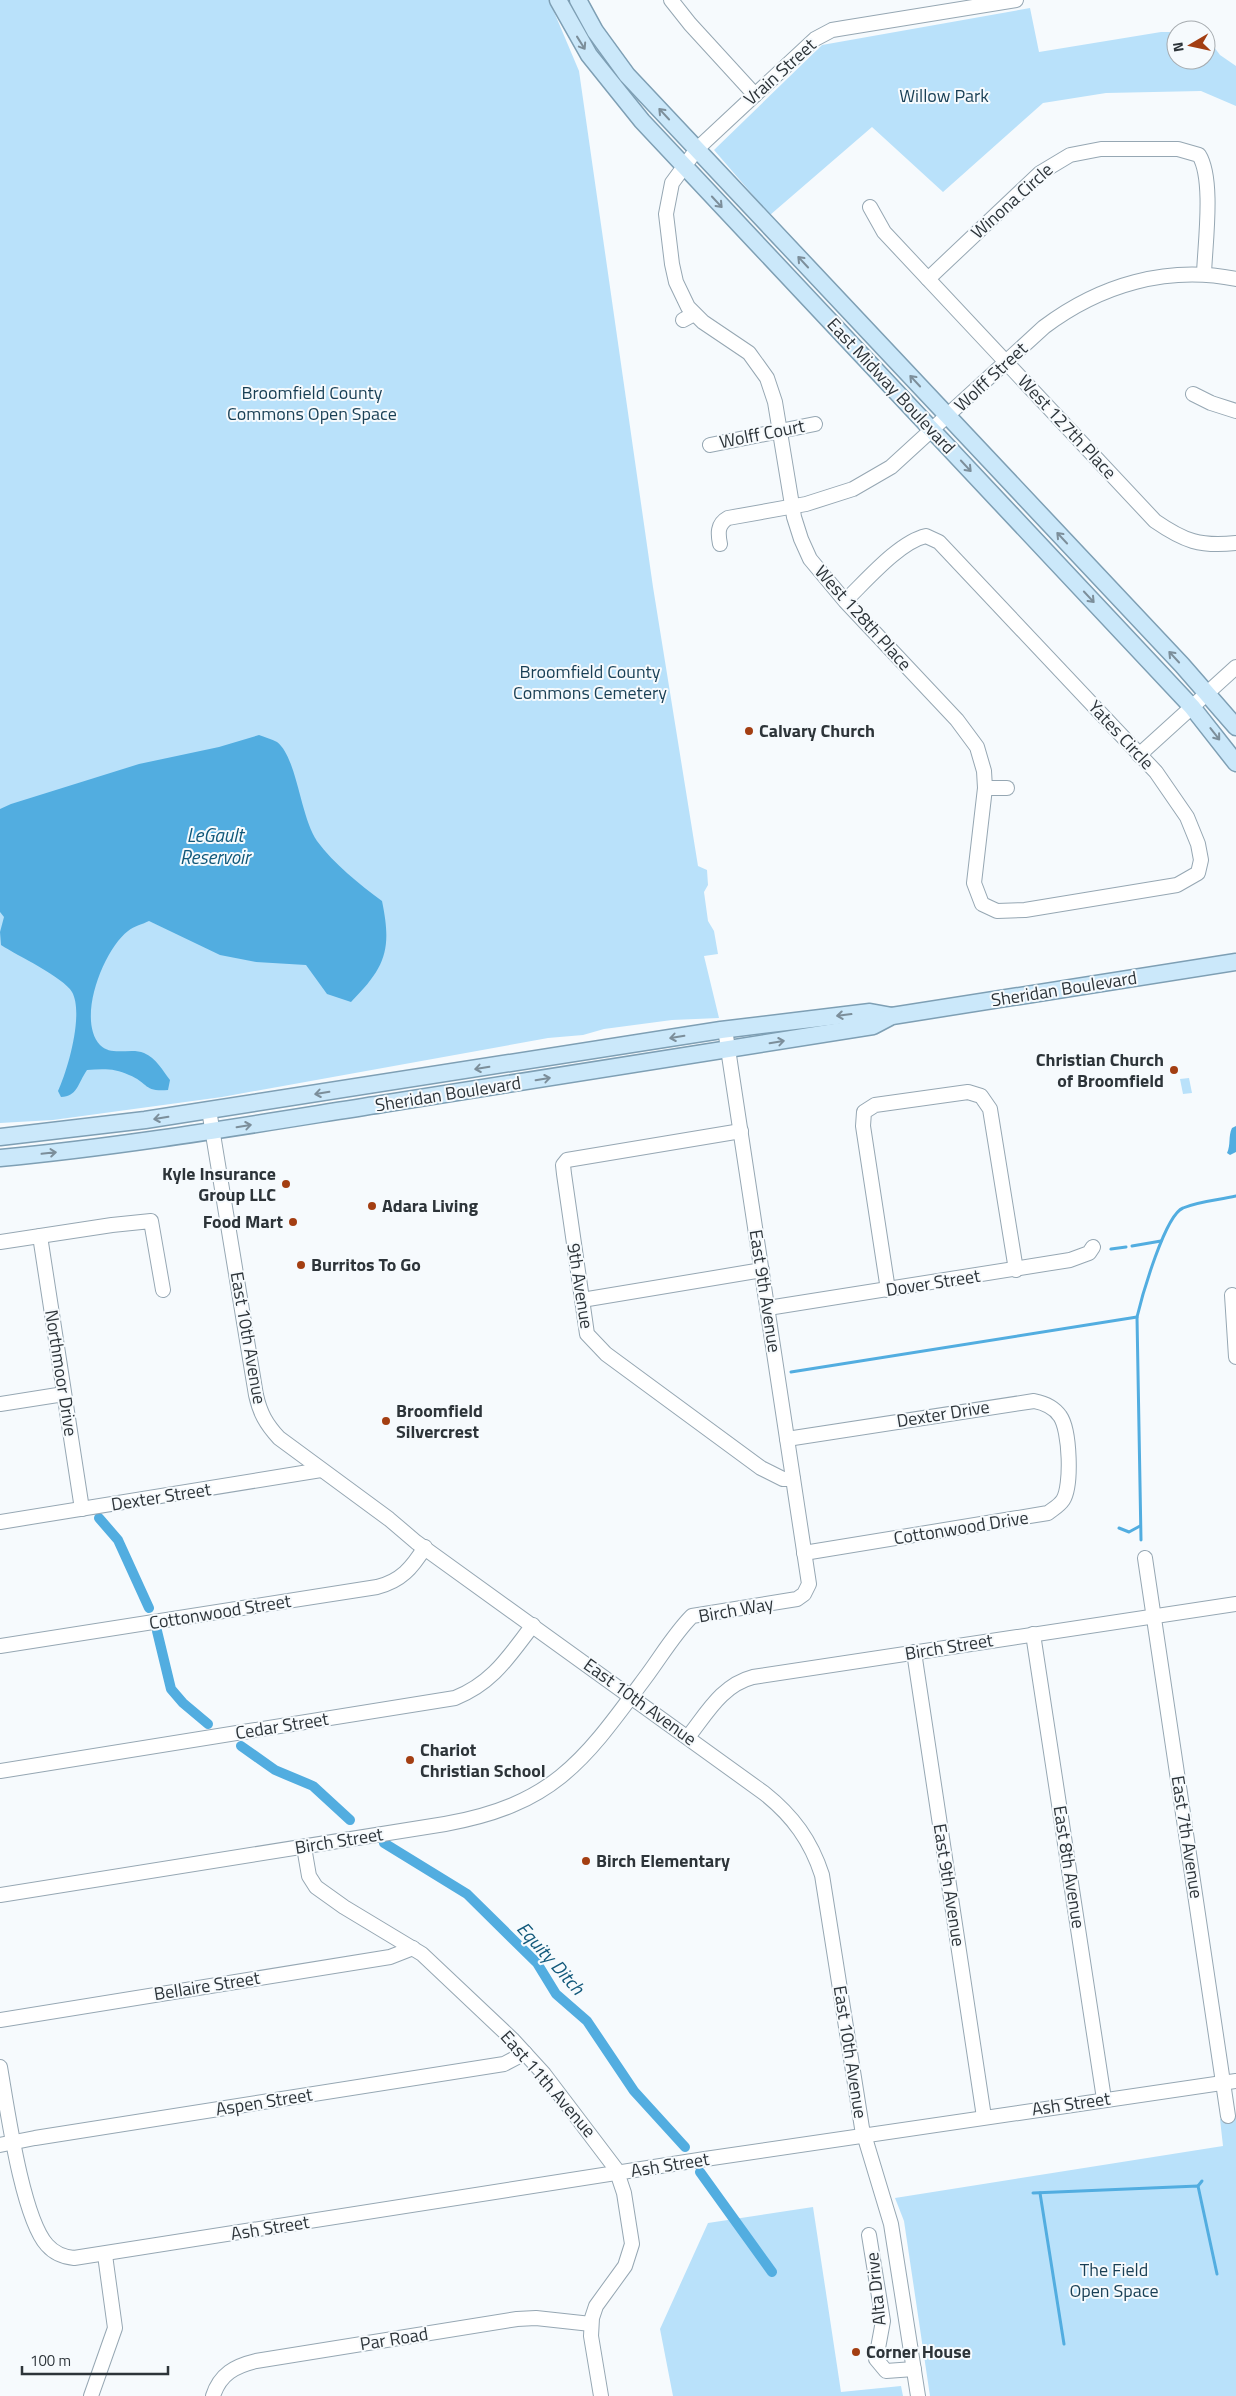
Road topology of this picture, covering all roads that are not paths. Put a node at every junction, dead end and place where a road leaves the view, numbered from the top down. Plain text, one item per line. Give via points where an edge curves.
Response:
1 (558, 0) edge
2 (578, 0) edge
3 (671, 0) edge
4 (1016, 0) edge
5 (938, 6) edge
6 (755, 95) junction
7 (697, 149) junction
8 (684, 166) junction
9 (870, 207) dead end
10 (1204, 274) junction
11 (928, 279) junction
12 (1236, 279) edge
13 (1006, 362) junction
14 (1194, 394) dead end
15 (1236, 411) edge
16 (948, 416) junction
17 (814, 424) dead end
18 (933, 430) junction
19 (780, 431) junction
20 (710, 445) dead end
21 (792, 506) junction
22 (1236, 543) edge
23 (720, 544) dead end
24 (845, 600) junction
25 (1236, 667) edge
26 (1207, 692) junction
27 (1192, 707) junction
28 (1236, 728) edge
29 (1139, 754) junction
30 (1236, 763) edge
31 (985, 788) junction
32 (1007, 788) dead end
33 (979, 910) joint
34 (1236, 962) edge
35 (892, 1016) junction
36 (725, 1029) junction
37 (729, 1050) junction
38 (209, 1110) junction
39 (213, 1131) junction
40 (740, 1131) junction
41 (0, 1137) edge
42 (0, 1158) edge
43 (40, 1236) junction
44 (0, 1242) edge
45 (1093, 1247) dead end
46 (762, 1270) junction
47 (1016, 1270) junction
48 (162, 1290) dead end
49 (888, 1290) junction
50 (1232, 1295) dead end
51 (582, 1300) junction
52 (768, 1308) junction
53 (1236, 1357) edge
54 (64, 1394) junction
55 (0, 1404) edge
56 (787, 1439) junction
57 (1067, 1449) joint
58 (321, 1470) junction
59 (793, 1479) junction
60 (82, 1509) junction
61 (0, 1522) edge
62 (425, 1547) junction
63 (804, 1553) junction
64 (1145, 1558) dead end
65 (1236, 1604) edge
66 (1153, 1618) junction
67 (533, 1625) junction
68 (1033, 1634) junction
69 (0, 1646) edge
70 (914, 1652) junction
71 (632, 1696) junction
72 (688, 1737) junction
73 (0, 1771) edge
74 (304, 1847) junction
75 (0, 1895) edge
76 (413, 1948) junction
77 (0, 2020) edge
78 (525, 2053) junction
79 (0, 2067) edge
80 (1230, 2082) edge
81 (1104, 2099) junction
82 (1228, 2116) dead end
83 (984, 2117) junction
84 (864, 2135) junction
85 (7, 2144) edge
86 (618, 2173) junction
87 (869, 2235) dead end
88 (105, 2254) junction
89 (591, 2324) junction
90 (914, 2369) junction
91 (91, 2396) edge
92 (213, 2396) edge
93 (600, 2396) edge
94 (918, 2396) edge

1 -> 8 main road, East Midway Boulevard via 574,32 604,76
7 -> 2 main road, East Midway Boulevard via 616,60
3 - 6 street
4 - 5 street, Vrain Street
5 - 6 street, Vrain Street via 826,33 804,47
6 - 7 street, Vrain Street
7 - 8 street, Vrain Street
16 -> 7 main road, East Midway Boulevard
8 -> 18 main road, East Midway Boulevard
8 - 19 street, West 128th Place via 669,192 666,223 676,282 688,317 748,353 763,369 773,395
9 - 11 street, West 127th Place via 884,232
10 - 11 street, Winona Circle via 1207,186 1199,155 1178,148 1100,149 1070,155 1040,173
10 - 12 street, Wolff Street
10 - 13 street, Wolff Street via 1160,276 1105,291 1064,312
11 - 13 street, West 127th Place
13 - 16 street, Wolff Street
13 - 22 street, West 127th Place via 1155,521 1172,533 1196,543
14 - 15 street
16 - 18 street, Wolff Street
26 -> 16 main road, East Midway Boulevard
17 - 19 street, Wolff Court
18 - 21 street, Wolff Street via 892,467 853,489
18 -> 27 main road, East Midway Boulevard
19 - 20 street, Wolff Court
19 - 21 street, West 128th Place
21 - 23 street, Wolff Street via 724,520 718,532
21 - 24 street, West 128th Place via 810,560
24 - 29 street, Yates Circle via 925,531 956,559
24 - 31 street, West 128th Place via 970,736 981,758
25 - 26 street
26 - 27 street
26 - 28 main road, East Midway Boulevard
27 - 29 street
27 -> 30 main road, East Midway Boulevard
29 - 33 street, Yates Circle via 1187,817 1198,844 1201,875 1177,885 1025,910
31 - 32 street
31 - 33 street, West 128th Place via 974,874
34 - 35 main road, Sheridan Boulevard
35 -> 36 main road, Sheridan Boulevard via 870,1012
37 -> 35 main road, Sheridan Boulevard via 873,1026
36 - 37 street, East 9th Avenue
36 -> 38 main road, Sheridan Boulevard
39 -> 37 main road, Sheridan Boulevard
37 - 40 street, East 9th Avenue
38 - 39 street, East 10th Avenue
38 -> 41 main road, Sheridan Boulevard
42 -> 39 main road, Sheridan Boulevard
39 - 58 street, East 10th Avenue via 260,1412 279,1438
40 - 46 street, East 9th Avenue
40 - 51 street, 9th Avenue via 567,1160 563,1165
43 - 44 street
43 - 48 street via 151,1222
43 - 54 street, Northmoor Drive
45 - 47 street, Dover Street via 1070,1260
46 - 51 street
46 - 52 street, East 9th Avenue
47 - 49 street, Dover Street
47 - 49 street via 990,1109 981,1096 968,1092 875,1106 864,1112 863,1126
49 - 52 street, Dover Street
50 - 53 street
51 - 59 street, 9th Avenue via 587,1334 606,1354 761,1468 783,1480
52 - 56 street, East 9th Avenue
54 - 55 street
54 - 60 street, Northmoor Drive
56 - 57 street, Dexter Drive via 1034,1401 1044,1403 1061,1417
56 - 59 street, East 9th Avenue
57 - 63 street, Cottonwood Drive via 1068,1486 1063,1500 1048,1513
58 - 60 street, Dexter Street
58 - 62 street, East 10th Avenue
59 - 63 street, East 9th Avenue
60 - 61 street, Dexter Street
62 - 67 street, East 10th Avenue
62 - 69 street, Cottonwood Street via 405,1574 377,1587
63 - 71 street, Birch Way via 809,1584 799,1598 692,1616
64 - 66 street, East 7th Avenue
65 - 66 street, Birch Street
66 - 68 street, Birch Street
66 - 80 street, East 7th Avenue
67 - 71 street, East 10th Avenue
67 - 73 street, Cedar Street via 490,1678 455,1698
68 - 70 street, Birch Street
68 - 81 street, East 8th Avenue
70 - 72 street, Birch Street via 744,1679 722,1693
70 - 83 street, East 9th Avenue
71 - 72 street, East 10th Avenue
71 - 74 street, Birch Street via 577,1764 516,1806 480,1818
72 - 84 street, East 10th Avenue via 778,1804 799,1826 816,1856 827,1903
74 - 75 street, Birch Street
74 - 76 street, East 11th Avenue via 309,1876 322,1893
76 - 77 street, Bellaire Street via 390,1957
76 - 78 street, East 11th Avenue
78 - 85 street, Aspen Street via 504,2064
78 - 86 street, East 11th Avenue
79 - 85 street, Ash Street
80 - 81 street, Ash Street
80 - 82 street, East 7th Avenue
81 - 83 street, Ash Street
83 - 84 street, Ash Street
84 - 86 street, Ash Street
84 - 90 street, East 10th Avenue via 891,2224
85 - 88 street, Ash Street via 36,2227 51,2250 65,2257
86 - 88 street, Ash Street
86 - 89 street, East 11th Avenue via 624,2193 631,2249 625,2266 596,2306
87 - 90 street, Alta Drive via 883,2322 876,2359 886,2371
88 - 91 street via 115,2328
89 - 92 street, Par Road via 517,2319 256,2361 241,2364 226,2373
89 - 93 street, East 11th Avenue
90 - 94 street, East 10th Avenue

